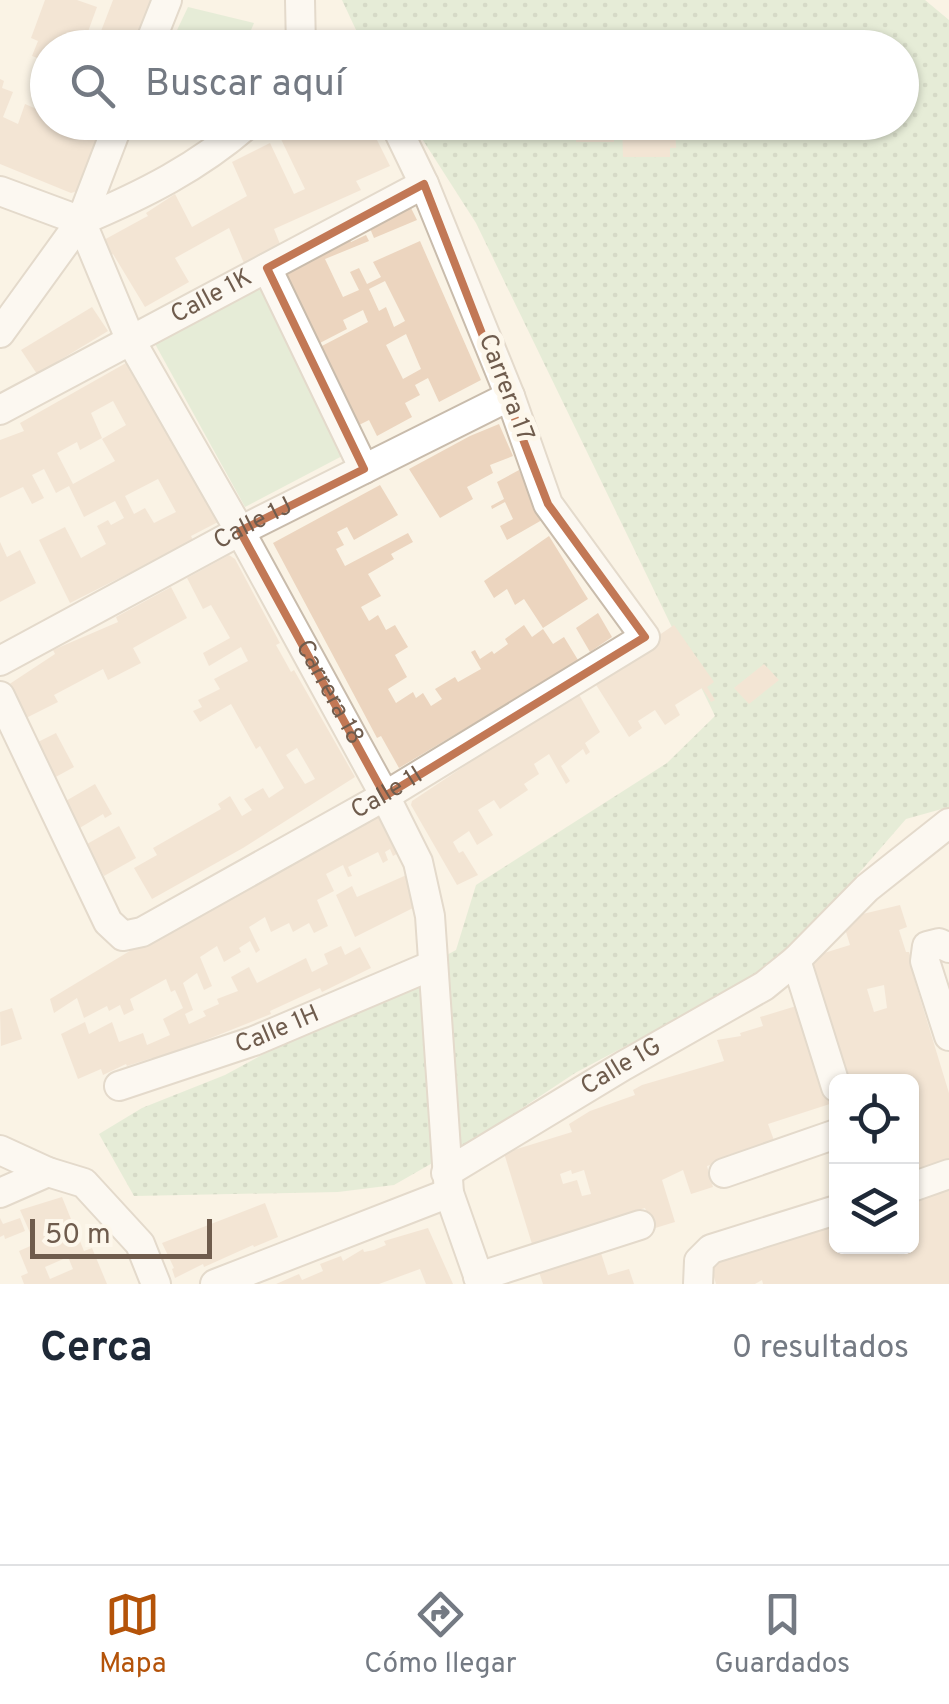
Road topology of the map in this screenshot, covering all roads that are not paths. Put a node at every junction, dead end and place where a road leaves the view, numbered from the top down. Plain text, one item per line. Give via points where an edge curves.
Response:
1 (167, 0) edge
2 (300, 0) edge
3 (155, 30) edge
4 (301, 30) edge
5 (112, 140) edge
6 (229, 140) edge
7 (403, 140) edge
8 (424, 184) junction
9 (0, 192) edge
10 (81, 222) junction
11 (267, 268) junction
12 (0, 333) edge
13 (131, 341) junction
14 (510, 396) junction
15 (0, 410) edge
16 (364, 469) junction
17 (240, 531) junction
18 (645, 637) joint
19 (0, 661) edge
20 (0, 696) edge
21 (385, 796) junction
22 (949, 823) edge
23 (938, 947) edge
24 (796, 960) junction
25 (433, 965) junction
26 (949, 1036) edge
27 (832, 1074) edge
28 (119, 1086) dead end
29 (829, 1136) edge
30 (0, 1150) edge
31 (48, 1172) junction
32 (724, 1172) dead end
33 (949, 1174) edge
34 (448, 1183) junction
35 (919, 1185) edge
36 (0, 1192) edge
37 (829, 1212) edge
38 (640, 1225) dead end
39 (699, 1272) edge
40 (479, 1280) edge
41 (156, 1284) edge
42 (215, 1284) edge

1 - 3 street
2 - 4 street
5 - 10 street
6 - 10 street via 148,193
7 - 8 street, Carrera 17
8 - 11 street, Calle 1K
8 - 14 street, Carrera 17
9 - 10 street
10 - 12 street
10 - 13 street, Carrera 18
11 - 13 street, Calle 1K
11 - 16 street
13 - 15 street, Calle 1K
13 - 17 street, Carrera 18
14 - 16 street, Calle 1J
14 - 18 street, Carrera 17 via 548,504
16 - 17 street, Calle 1J
17 - 19 street, Calle 1J
17 - 21 street, Carrera 18
18 - 21 street, Calle 1I
20 - 21 street, Calle 1I via 108,922 123,936 142,932
21 - 25 street, Carrera 18 via 418,862
22 - 24 street via 867,888
23 - 26 street via 924,960
24 - 27 street
24 - 34 street, Calle 1G
25 - 28 street, Calle 1H via 254,1041
25 - 34 street, Carrera 18
29 - 32 street
30 - 31 street
31 - 36 street
31 - 41 street via 84,1183 140,1244
33 - 35 street
34 - 40 street, Carrera 18
34 - 42 street, Calle 1G
37 - 39 street via 710,1249
38 - 40 street

